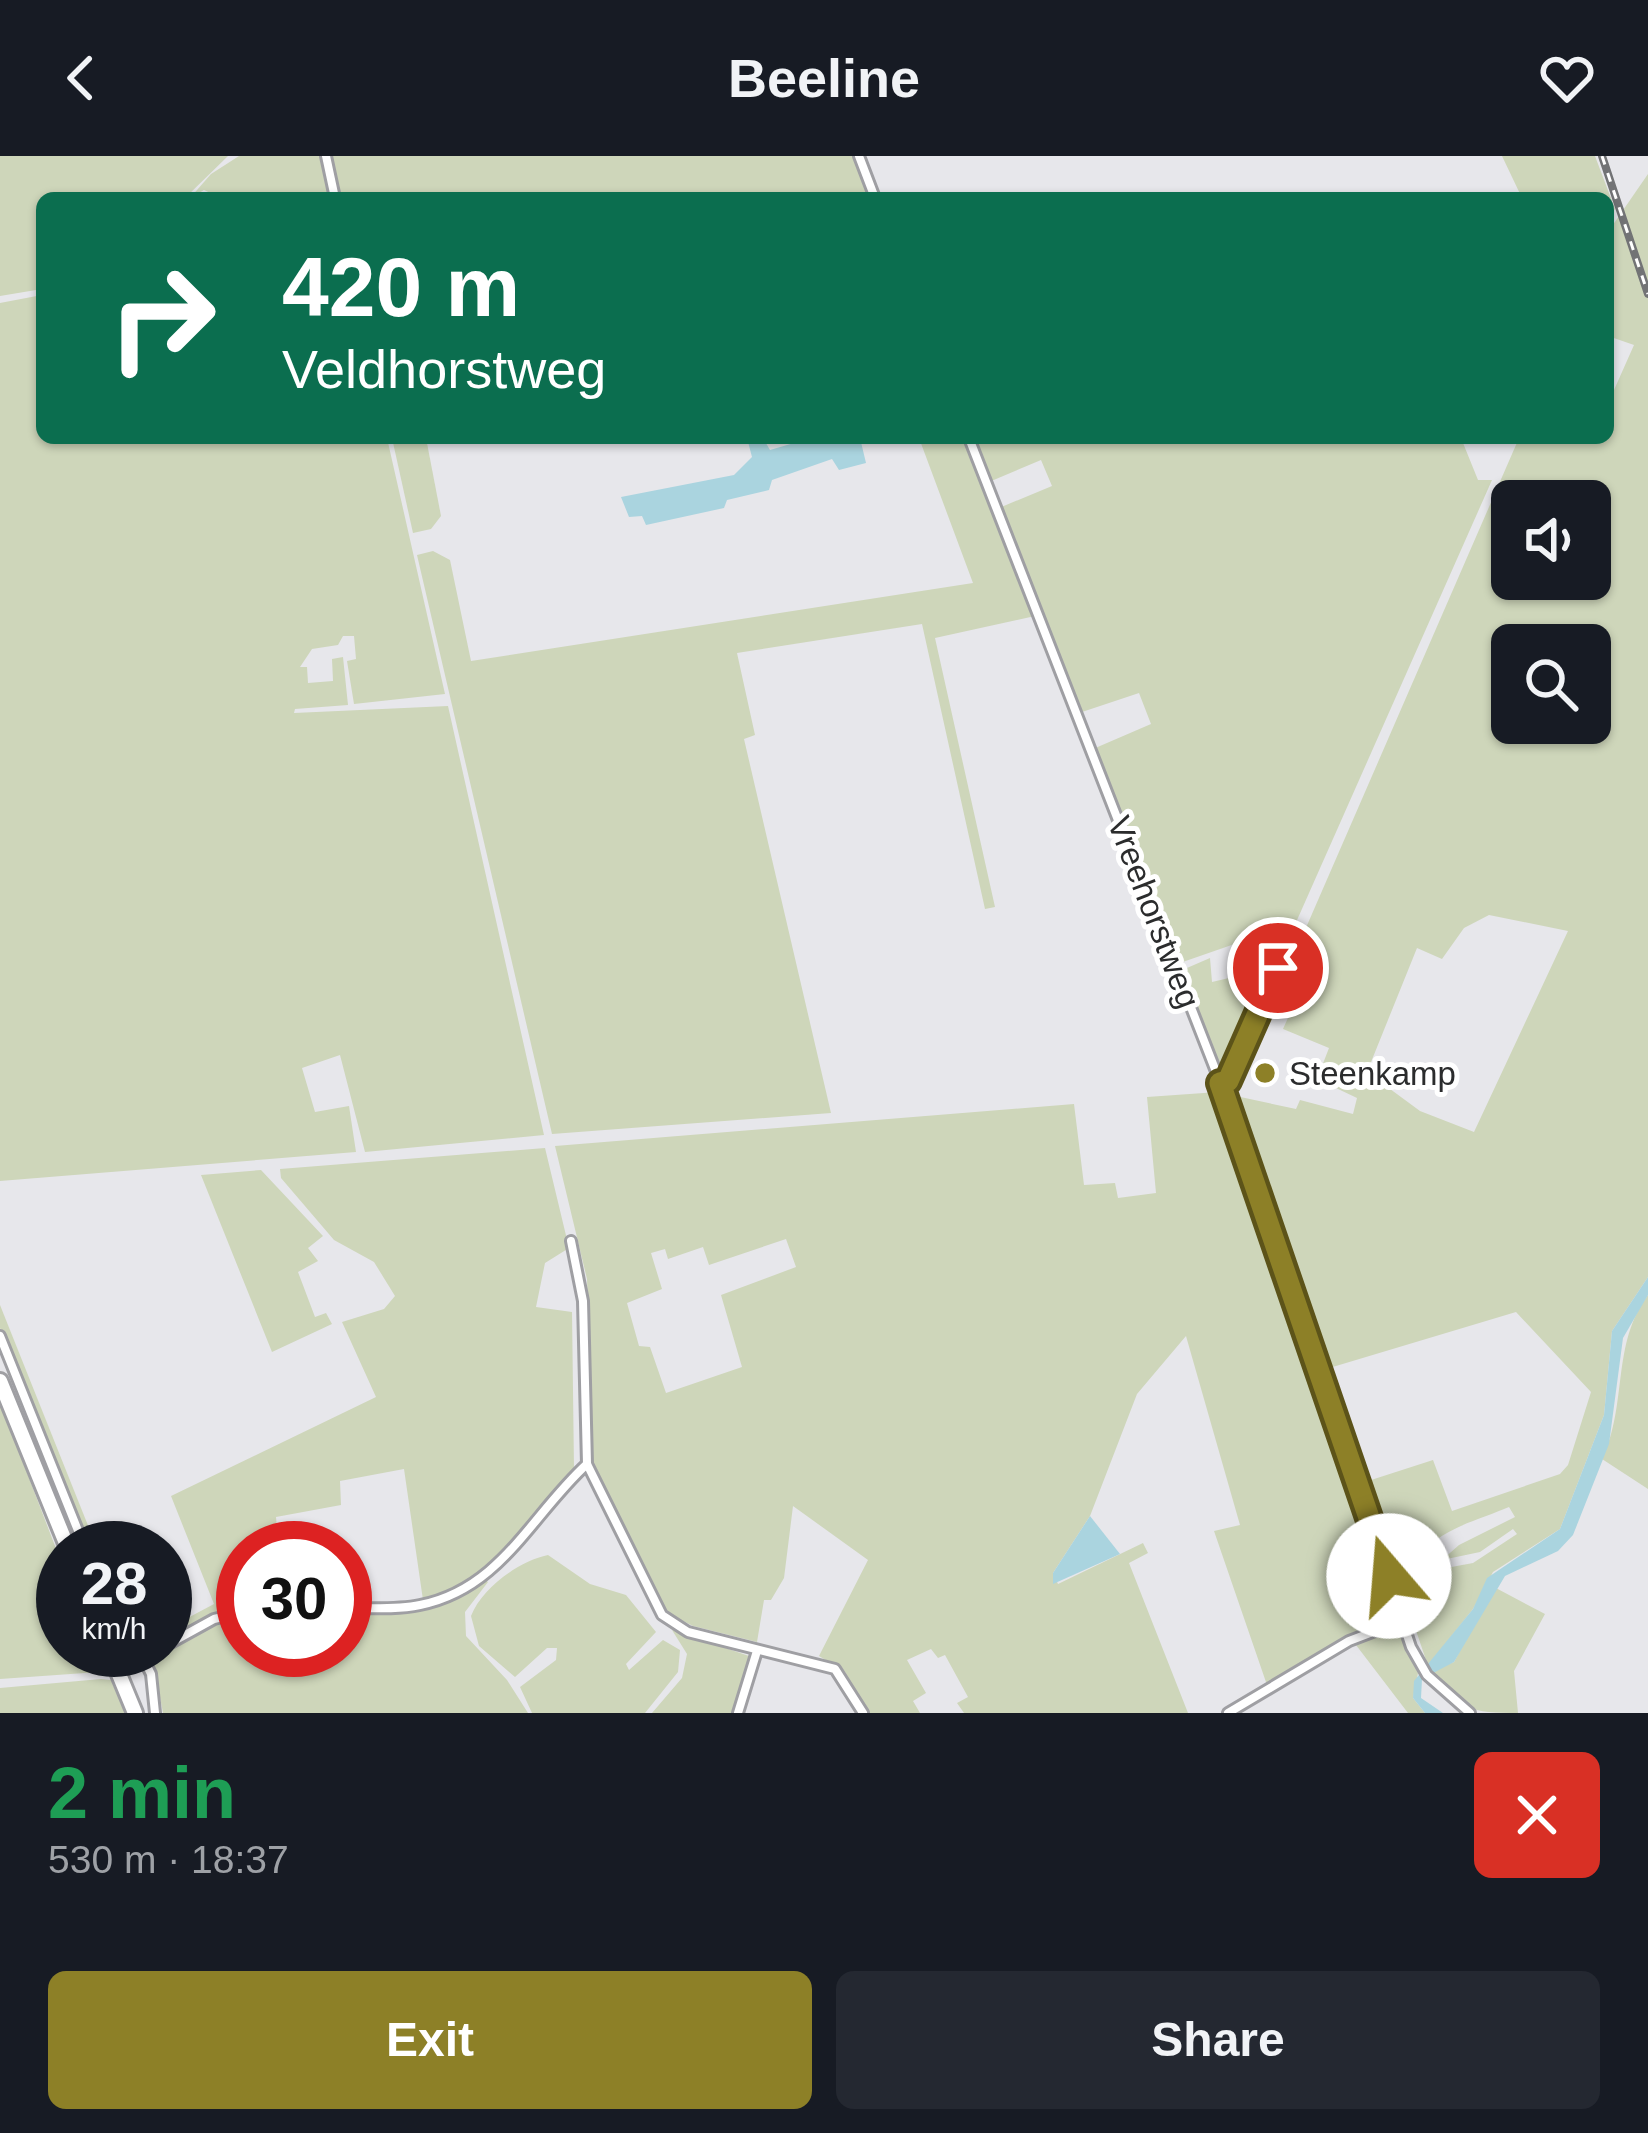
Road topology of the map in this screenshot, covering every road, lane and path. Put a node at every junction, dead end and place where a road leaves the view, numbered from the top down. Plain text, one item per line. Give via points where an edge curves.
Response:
1 (326, 156) edge
2 (859, 156) edge
3 (334, 192) edge
4 (873, 192) edge
5 (971, 444) edge
6 (1278, 968) dead end
7 (1220, 1083) junction
8 (571, 1241) dead end
9 (0, 1336) edge
10 (0, 1381) edge
11 (587, 1464) junction
12 (57, 1521) edge
13 (74, 1521) edge
14 (372, 1607) edge
15 (1404, 1620) junction
16 (758, 1651) junction
17 (120, 1677) edge
18 (147, 1677) edge
19 (135, 1713) edge
20 (155, 1713) edge
21 (739, 1713) edge
22 (863, 1713) edge
23 (1228, 1713) edge
24 (1470, 1713) edge

1 - 3 street
2 - 4 street
5 - 7 street, Vreehorstweg
6 - 7 street via 1228,1081
7 - 15 street, Vreehorstweg
8 - 11 street via 584,1301
9 - 13 street
10 - 12 main road
11 - 14 street via 506,1558 464,1590 418,1606
11 - 16 street via 662,1615 688,1632
15 - 23 street via 1349,1641
15 - 24 street, Vreehorstweg via 1425,1672
16 - 21 street
16 - 22 street via 836,1670
17 - 19 main road
18 - 20 street

